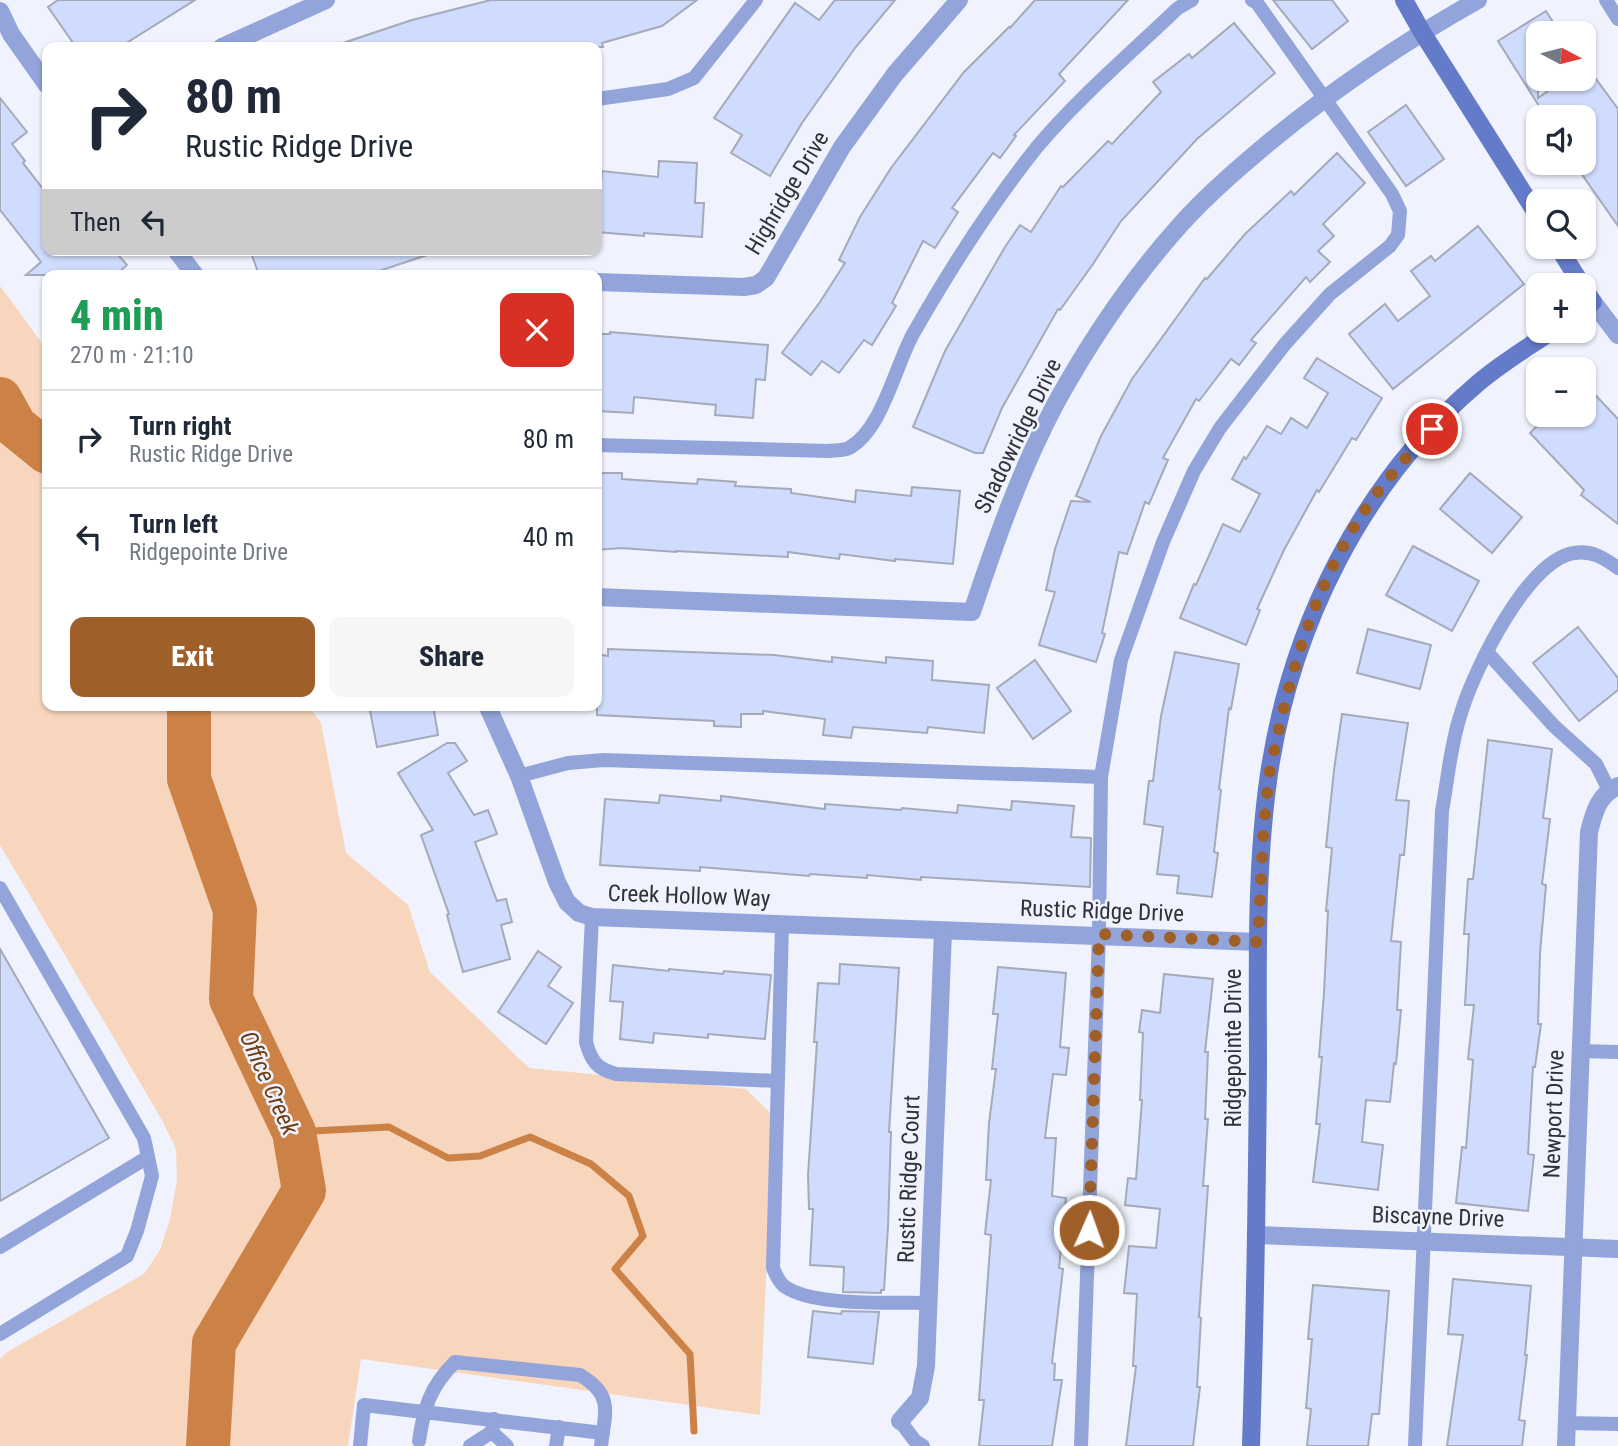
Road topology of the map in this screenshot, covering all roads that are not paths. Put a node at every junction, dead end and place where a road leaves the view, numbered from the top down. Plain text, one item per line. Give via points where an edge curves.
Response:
1 (326, 0) edge
2 (756, 0) edge
3 (959, 0) edge
4 (1192, 0) edge
5 (1252, 0) edge
6 (1404, 0) edge
7 (1478, 0) edge
8 (1606, 0) edge
9 (0, 11) edge
10 (1618, 19) edge
11 (1422, 32) junction
12 (233, 42) edge
13 (42, 78) edge
14 (602, 98) edge
15 (1324, 98) junction
16 (1526, 197) edge
17 (602, 282) edge
18 (1596, 308) edge
19 (1618, 335) edge
20 (1535, 343) edge
21 (602, 445) edge
22 (1618, 568) edge
23 (602, 597) edge
24 (1487, 652) junction
25 (490, 711) edge
26 (519, 776) junction
27 (1101, 777) junction
28 (1613, 788) edge
29 (0, 888) edge
30 (592, 917) junction
31 (782, 924) junction
32 (943, 931) junction
33 (1099, 934) junction
34 (1258, 942) junction
35 (1581, 1051) junction
36 (1618, 1052) edge
37 (777, 1082) junction
38 (148, 1157) junction
39 (1257, 1235) junction
40 (1423, 1241) junction
41 (0, 1247) edge
42 (1573, 1247) junction
43 (1618, 1249) edge
44 (928, 1303) junction
45 (0, 1334) edge
46 (423, 1412) junction
47 (900, 1421) joint
48 (1567, 1423) junction
49 (1618, 1424) edge
50 (493, 1426) junction
51 (559, 1427) junction
52 (602, 1439) edge
53 (419, 1441) dead end
54 (556, 1445) edge
55 (360, 1446) edge
56 (470, 1446) edge
57 (485, 1446) edge
58 (499, 1446) edge
59 (507, 1446) edge
60 (923, 1446) edge
61 (1081, 1446) edge
62 (1251, 1446) edge
63 (1415, 1446) edge
64 (1566, 1446) edge

1 - 12 street
2 - 14 lane via 694,78 668,89
3 - 17 street, Highridge Drive via 895,74 842,147 766,278 744,288
4 - 21 lane via 1178,8 1079,104 996,202 904,352 872,428 847,450
5 - 15 lane
6 - 11 street
7 - 11 street, Shadowridge Drive
8 - 10 lane
9 - 13 street via 10,34
11 - 15 street, Shadowridge Drive
11 - 16 street
15 - 23 street, Shadowridge Drive via 1240,167 1182,223 1108,316 1057,401 1027,464 972,612
15 - 27 lane via 1392,194 1400,211 1398,235 1331,294 1285,344 1220,428 1194,471 1121,660
18 - 19 street
20 - 34 street, Ridgepointe Drive via 1448,411 1384,483 1336,563 1289,684 1269,773
22 - 24 lane via 1593,553 1559,557 1512,607
24 - 28 lane via 1554,726 1596,764
24 - 40 lane via 1462,710 1442,811
25 - 26 street, Creek Hollow Way
26 - 27 lane via 568,763 617,760
26 - 30 street, Creek Hollow Way via 567,902
27 - 33 lane
28 - 35 street, Newport Drive via 1595,808 1590,832
29 - 38 lane via 144,1138
30 - 31 street, Creek Hollow Way
30 - 37 lane via 586,1042 596,1065 616,1074
31 - 32 street, Creek Hollow Way
31 - 37 lane
32 - 33 street, Rustic Ridge Drive
32 - 44 street, Rustic Ridge Court
33 - 34 street, Rustic Ridge Drive
33 - 61 lane
34 - 39 street, Ridgepointe Drive
35 - 36 lane
35 - 42 street, Newport Drive
37 - 44 lane via 774,1268 778,1279 802,1296
38 - 41 lane
38 - 45 lane via 152,1176 127,1256
39 - 40 street, Biscayne Drive
39 - 62 street, Ridgepointe Drive
40 - 42 street, Biscayne Drive
40 - 63 lane
42 - 43 street, Biscayne Drive
42 - 48 street, Newport Drive
44 - 47 street, Rustic Ridge Court via 920,1398
46 - 50 lane
46 - 52 lane via 440,1377 455,1362 580,1375 597,1385 602,1395 606,1414
46 - 53 lane
46 - 55 lane via 364,1405
47 - 60 lane
48 - 49 lane
48 - 64 street, Newport Drive
50 - 51 lane
50 - 56 lane
50 - 57 lane
50 - 58 lane
50 - 59 lane
51 - 52 lane
51 - 54 lane

